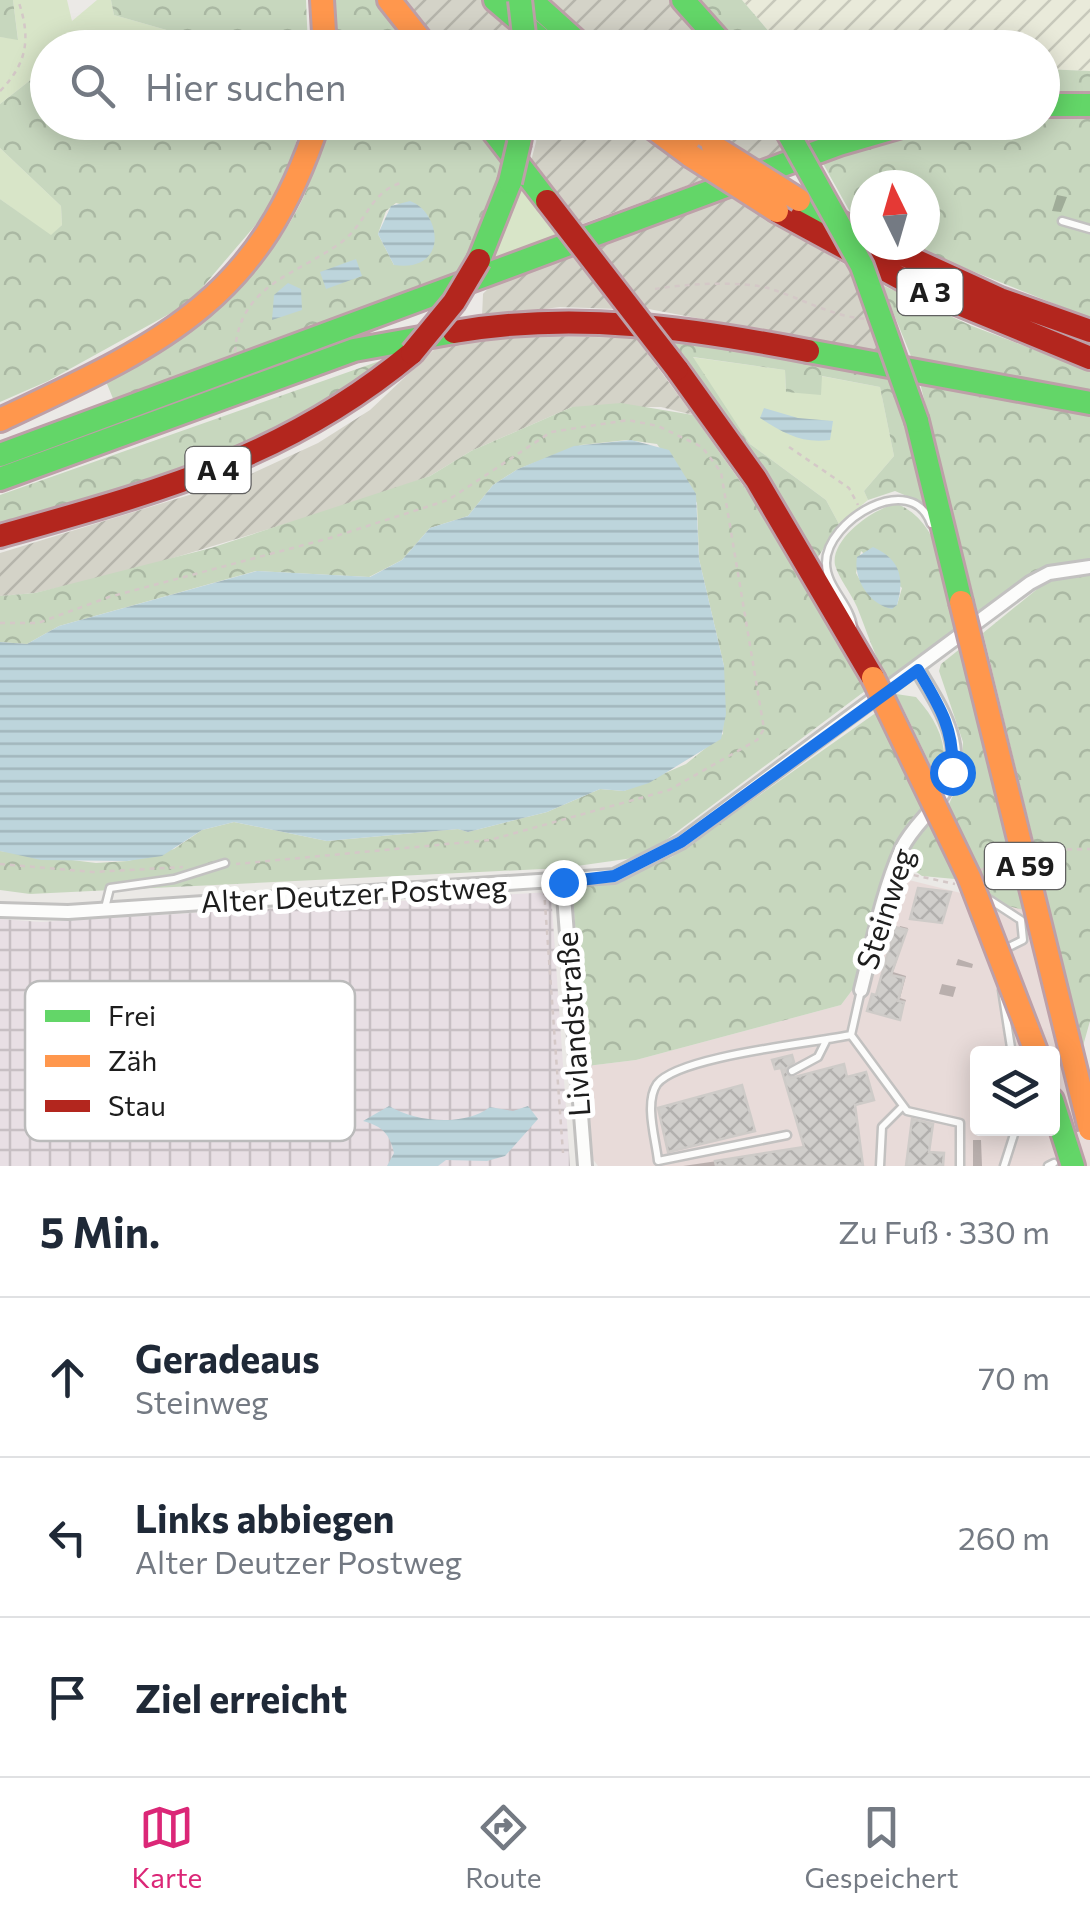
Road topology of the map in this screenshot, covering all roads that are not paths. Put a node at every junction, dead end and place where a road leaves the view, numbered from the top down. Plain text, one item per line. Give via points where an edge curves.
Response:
1 (322, 0) edge
2 (389, 0) edge
3 (495, 0) edge
4 (520, 0) edge
5 (530, 0) edge
6 (683, 0) edge
7 (324, 30) edge
8 (413, 30) edge
9 (523, 30) edge
10 (530, 30) edge
11 (564, 30) edge
12 (710, 30) edge
13 (1060, 105) edge
14 (1090, 105) edge
15 (313, 140) edge
16 (500, 140) edge
17 (519, 140) edge
18 (669, 140) edge
19 (705, 140) edge
20 (793, 140) edge
21 (853, 140) edge
22 (1062, 221) dead end
23 (850, 228) edge
24 (1090, 230) edge
25 (915, 260) edge
26 (458, 284) junction
27 (466, 328) junction
28 (1090, 331) edge
29 (1090, 358) edge
30 (1090, 404) edge
31 (0, 420) edge
32 (0, 455) edge
33 (0, 478) edge
34 (0, 536) edge
35 (950, 558) junction
36 (1090, 567) edge
37 (856, 645) junction
38 (918, 670) junction
39 (225, 864) road end
40 (563, 882) junction
41 (962, 886) road end
42 (0, 910) edge
43 (106, 910) junction
44 (861, 990) joint
45 (851, 1034) junction
46 (827, 1040) junction
47 (1011, 1046) edge
48 (1034, 1046) edge
49 (792, 1071) dead end
50 (903, 1106) junction
51 (1090, 1129) edge
52 (787, 1135) dead end
53 (1013, 1136) edge
54 (1055, 1136) edge
55 (1058, 1165) edge
56 (585, 1166) edge
57 (880, 1166) edge
58 (960, 1166) edge
59 (1004, 1166) edge

1 - 7 highway
2 - 8 highway
3 - 10 highway
4 - 9 highway, bridge
5 - 11 highway
6 - 12 highway
13 - 14 highway
15 - 31 highway via 280,220 217,298 163,339
16 - 37 highway, A 59, bridge via 756,479
17 - 34 highway, A 4, bridge via 479,260 454,302 412,354 350,406 262,453
18 - 29 highway, A 3, bridge via 777,211 914,285
19 - 23 highway, bridge
20 - 35 highway, A 59, bridge via 871,284 917,421
21 - 26 highway
22 - 24 lane
25 - 28 highway, A 3
26 - 27 lane
26 - 32 highway
27 - 30 highway via 552,320 666,326
27 - 33 highway via 309,364
35 - 37 lane via 942,555 922,509 901,500 861,511 829,548 826,564 852,615
35 - 51 highway, A 59, bridge
36 - 38 street, Alter Deutzer Postweg via 1048,573 1030,583
37 - 48 highway, A 59, bridge via 969,878
38 - 40 street, Alter Deutzer Postweg via 681,842 614,876
38 - 44 street, Steinweg via 947,719 952,772 893,870
39 - 43 lane via 110,888
40 - 43 street, Alter Deutzer Postweg
40 - 56 street, Livlandstraße
41 - 47 lane via 996,901 1026,931 1024,940 1004,947 997,958
42 - 43 street, Alter Deutzer Postweg
44 - 45 lane
45 - 46 lane
45 - 50 lane
46 - 49 lane via 818,1057
46 - 52 lane via 673,1072 657,1084 651,1101 658,1160
50 - 57 lane via 882,1127
50 - 58 lane via 960,1124
53 - 59 lane
54 - 55 highway

